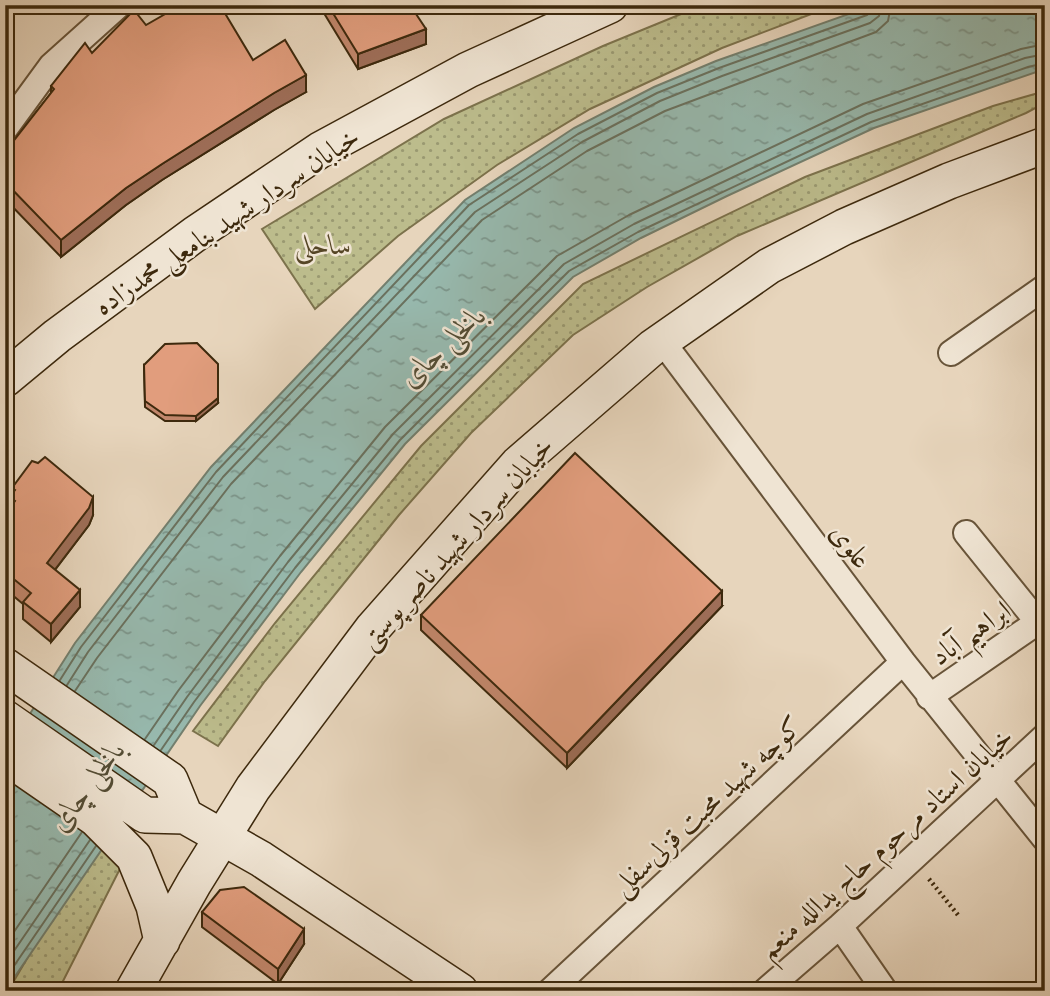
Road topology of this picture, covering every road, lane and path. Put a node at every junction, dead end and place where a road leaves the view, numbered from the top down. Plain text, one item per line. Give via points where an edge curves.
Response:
1 (119, 5) edge
2 (610, 5) edge
3 (5, 129) edge
4 (1045, 145) edge
5 (1045, 287) edge
6 (662, 341) junction
7 (951, 353) dead end
8 (5, 379) edge
9 (966, 533) dead end
10 (1042, 623) edge
11 (903, 662) junction
12 (5, 666) edge
13 (929, 697) junction
14 (5, 718) edge
15 (1045, 736) edge
16 (5, 756) edge
17 (1000, 780) junction
18 (185, 816) junction
19 (223, 836) junction
20 (1045, 839) edge
21 (914, 859) junction
22 (958, 915) dead end
23 (841, 926) junction
24 (162, 941) junction
25 (446, 987) edge
26 (133, 991) edge
27 (550, 991) edge
28 (765, 991) edge
29 (885, 991) edge

1 - 3 street via 51,66
2 - 8 main road, خیابان سردار شهید بنامعلی محمدزاده via 468,70 320,150 195,234
4 - 6 main road, خیابان سردار شهید ناصر پوستی via 844,227 769,266
5 - 7 street
6 - 11 street, علوی
6 - 19 main road, خیابان سردار شهید ناصر پوستی via 518,464 382,618 253,788
9 - 10 street
10 - 13 street, ابراهیم آباد
11 - 13 street, علوی
11 - 27 street, کوچه شهید محبت قزلی‌سفلی
12 - 18 main road via 170,780
13 - 17 street, علوی
14 - 18 main road via 145,815
15 - 17 street, خیابان استاد مرحوم حاج یدالله منعم
16 - 24 main road via 95,818 134,857
17 - 20 street, علوی
17 - 21 street, خیابان استاد مرحوم حاج یدالله منعم
18 - 19 main road
19 - 24 main road, خیابان سردار شهید ناصر پوستی
19 - 25 main road
21 - 22 path
21 - 23 street, خیابان استاد مرحوم حاج یدالله منعم
23 - 28 street, خیابان استاد مرحوم حاج یدالله منعم
23 - 29 street
24 - 26 main road, خیابان سردار شهید ناصر پوستی

